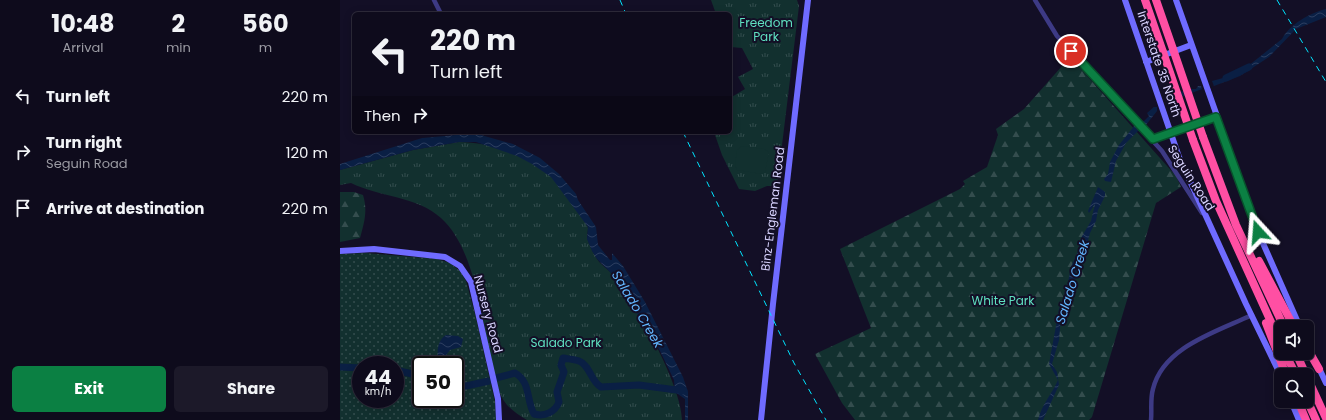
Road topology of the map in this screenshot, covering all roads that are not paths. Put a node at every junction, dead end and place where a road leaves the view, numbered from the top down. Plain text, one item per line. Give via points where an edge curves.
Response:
1 (434, 0) edge
2 (808, 0) edge
3 (1035, 0) edge
4 (1125, 0) edge
5 (1145, 0) edge
6 (1156, 0) edge
7 (1159, 0) edge
8 (1176, 0) edge
9 (440, 12) edge
10 (1166, 29) junction
11 (1191, 45) junction
12 (1146, 62) junction
13 (1216, 117) junction
14 (1170, 133) junction
15 (1153, 139) junction
16 (1226, 198) junction
17 (1212, 229) junction
18 (340, 251) edge
19 (1248, 273) junction
20 (1252, 315) junction
21 (1281, 320) edge
22 (1290, 320) edge
23 (1297, 320) edge
24 (1274, 329) edge
25 (1314, 358) edge
26 (1314, 360) edge
27 (1277, 368) edge
28 (1283, 368) edge
29 (1319, 369) junction
30 (1326, 383) edge
31 (1314, 393) edge
32 (1294, 408) edge
33 (1301, 408) edge
34 (1311, 408) edge
35 (1326, 418) edge
36 (499, 420) edge
37 (761, 420) edge
38 (1150, 420) edge
39 (1299, 420) edge
40 (1306, 420) edge
41 (1316, 420) edge

1 - 9 street
2 - 37 main road, Binz-Engleman Road
3 - 15 street, Seguin Road via 1057,36
4 - 12 main road, Interstate 35 North
5 - 19 highway, bridge via 1216,201
6 - 10 highway
7 - 10 highway
8 - 11 main road
10 - 16 highway, bridge
11 - 12 main road
11 - 13 main road
12 - 14 main road, Interstate 35 North
13 - 14 main road
13 - 23 main road via 1258,232
14 - 15 street, Seguin Road
14 - 17 main road, Interstate 35 North
15 - 17 street, Seguin Road
16 - 21 highway
16 - 22 highway
17 - 20 main road, Interstate 35 North
18 - 36 main road, Nursery Road via 374,249 445,257 460,266 471,282 498,399
19 - 24 highway
19 - 28 highway
20 - 27 main road, Interstate 35 North
20 - 38 street via 1185,347 1167,362 1152,389
25 - 29 main road
26 - 29 highway
29 - 30 main road
31 - 35 highway
32 - 39 main road
33 - 40 highway
34 - 41 highway

